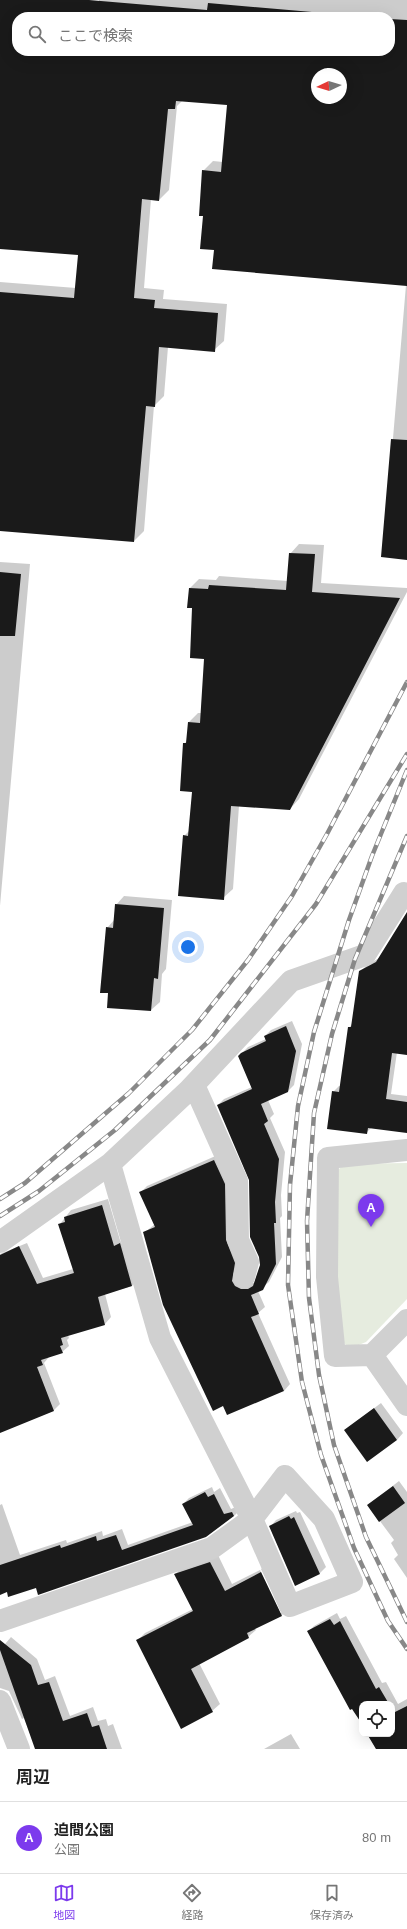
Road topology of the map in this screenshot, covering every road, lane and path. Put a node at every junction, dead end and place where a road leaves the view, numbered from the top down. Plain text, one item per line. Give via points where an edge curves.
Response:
1 (406, 892) edge
2 (194, 1085) junction
3 (407, 1150) edge
4 (110, 1164) junction
5 (0, 1242) edge
6 (244, 1277) dead end
7 (407, 1320) edge
8 (372, 1355) junction
9 (407, 1405) edge
10 (252, 1520) junction
11 (0, 1621) edge
12 (0, 1700) edge
13 (19, 1749) edge

1 - 2 street via 366,955 292,981
2 - 4 street
2 - 6 street via 237,1182 238,1240 248,1262
3 - 8 street via 328,1158 327,1277 335,1356
4 - 5 street
4 - 10 street via 160,1338
7 - 8 street
8 - 9 street
10 - 10 street via 285,1476 324,1519 352,1582 290,1606
10 - 11 street via 212,1548
12 - 13 street

